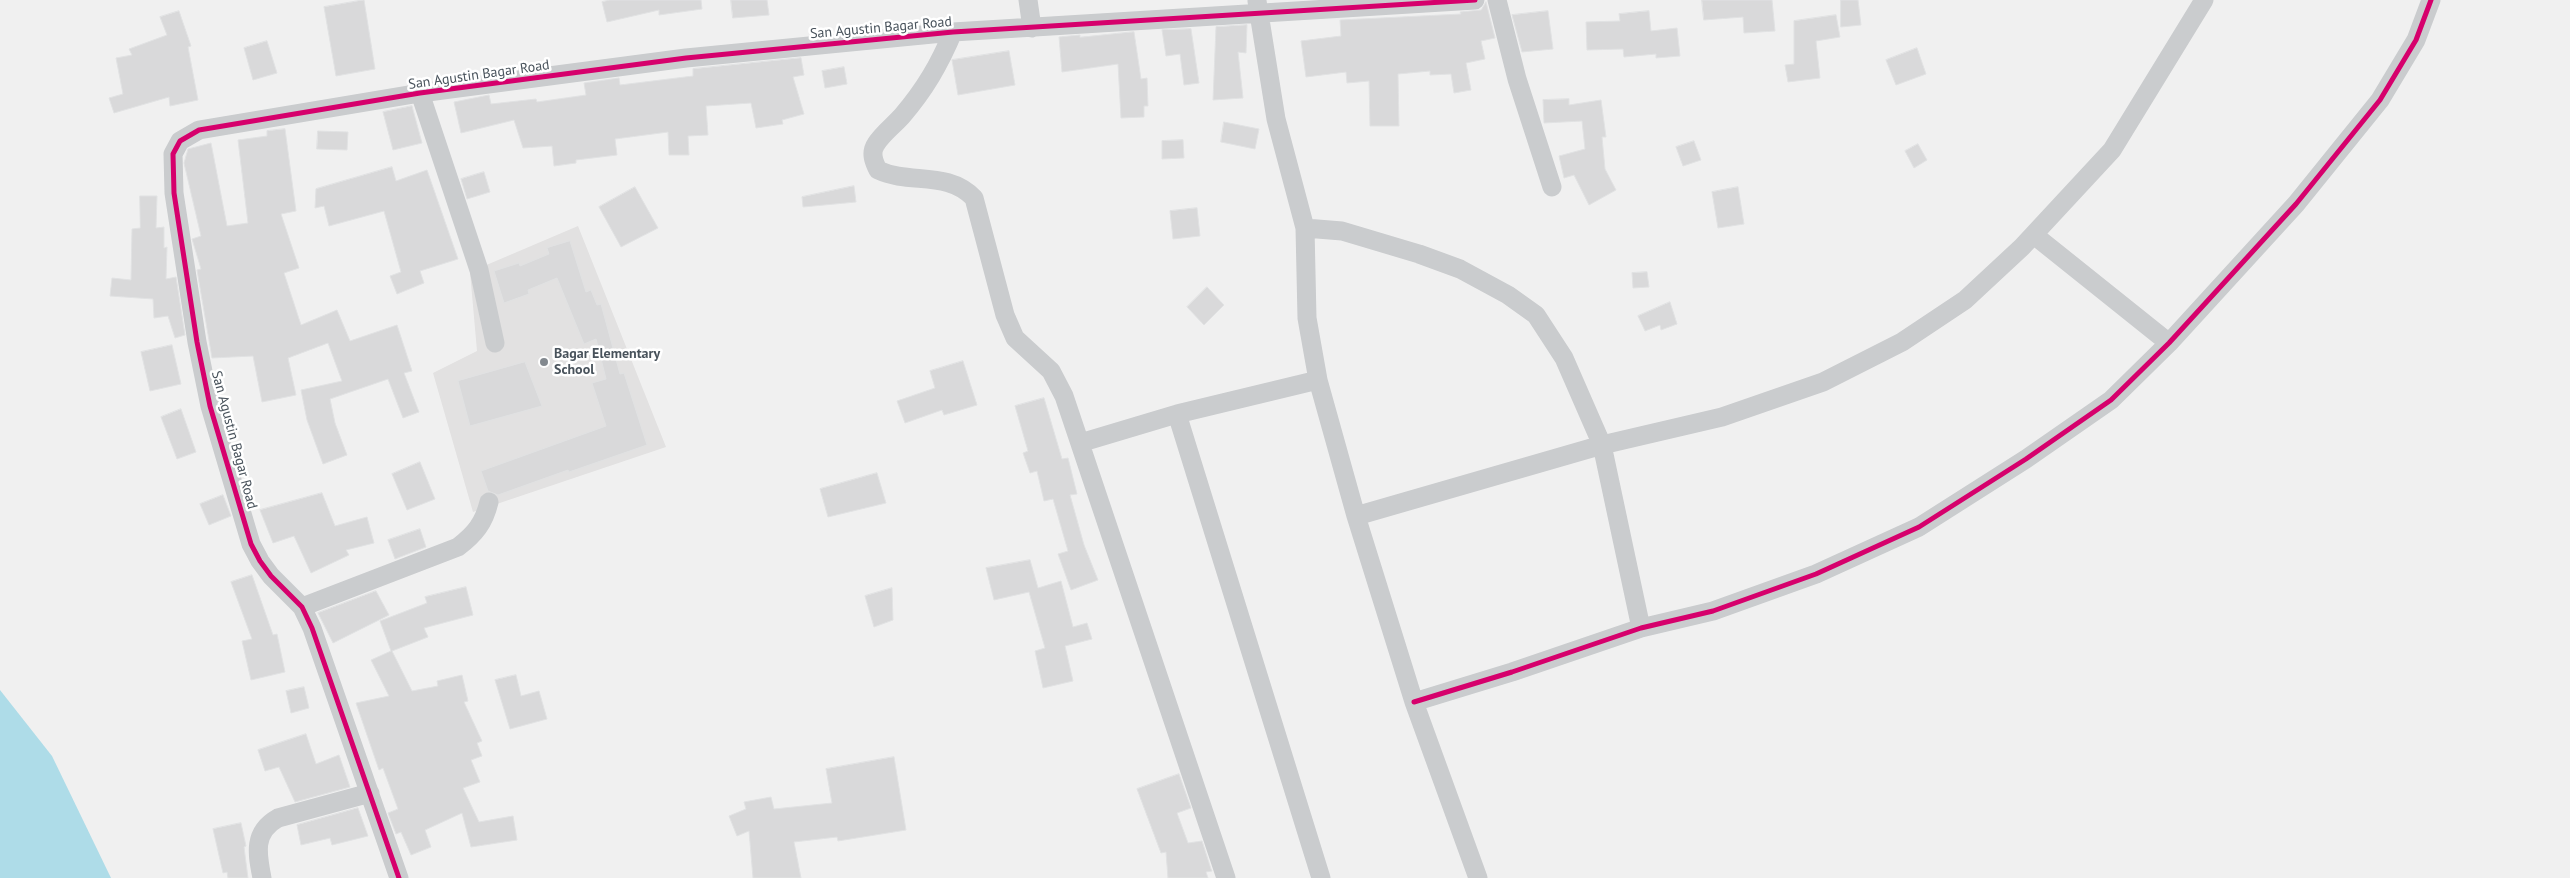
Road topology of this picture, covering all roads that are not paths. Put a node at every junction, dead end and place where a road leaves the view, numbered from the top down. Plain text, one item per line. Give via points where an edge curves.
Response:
1 (1028, 0) edge
2 (1475, 0) edge
3 (1497, 0) edge
4 (2204, 0) edge
5 (2431, 0) edge
6 (1257, 6) edge
7 (1032, 28) junction
8 (953, 32) junction
9 (420, 94) junction
10 (1552, 187) dead end
11 (1305, 228) junction
12 (2034, 235) junction
13 (495, 343) dead end
14 (2169, 343) junction
15 (1318, 380) junction
16 (1177, 414) junction
17 (1080, 443) junction
18 (1602, 445) junction
19 (489, 502) dead end
20 (1356, 516) junction
21 (302, 607) junction
22 (1641, 628) junction
23 (1414, 702) junction
24 (370, 793) junction
25 (262, 878) edge
26 (399, 878) edge
27 (1226, 878) edge
28 (1322, 878) edge
29 (1478, 878) edge

1 - 7 street
2 - 6 street, San Agustin Bagar Road
3 - 10 street via 1517,79
4 - 12 street via 2112,150
5 - 14 street via 2416,40 2380,100 2296,204
6 - 7 street, San Agustin Bagar Road
6 - 11 street via 1276,118
7 - 8 street, San Agustin Bagar Road
8 - 9 street, San Agustin Bagar Road via 686,58
8 - 17 street via 931,80 876,144 873,160 878,170 889,175 948,182 965,189 974,198 1005,315 1015,338 1051,371 1058,382
9 - 13 street via 477,261
9 - 21 street, San Agustin Bagar Road via 199,130 180,141 173,154 174,193 210,406 251,544 272,576
11 - 15 street via 1307,318
11 - 18 street via 1342,231 1460,269 1508,295 1536,316 1564,358
12 - 14 street
12 - 18 street via 1964,300 1902,342 1823,382 1722,417
14 - 22 street via 2111,400 1919,527 1816,574 1713,611
15 - 16 street
15 - 20 street
16 - 17 street
16 - 28 street
17 - 27 street
18 - 20 street
18 - 22 street
19 - 21 street via 485,518 475,534 458,547
20 - 23 street
21 - 24 street, San Agustin Bagar Road
22 - 23 street
23 - 29 street
24 - 25 street via 278,818 268,824 261,832 259,842
24 - 26 street, San Agustin Bagar Road

